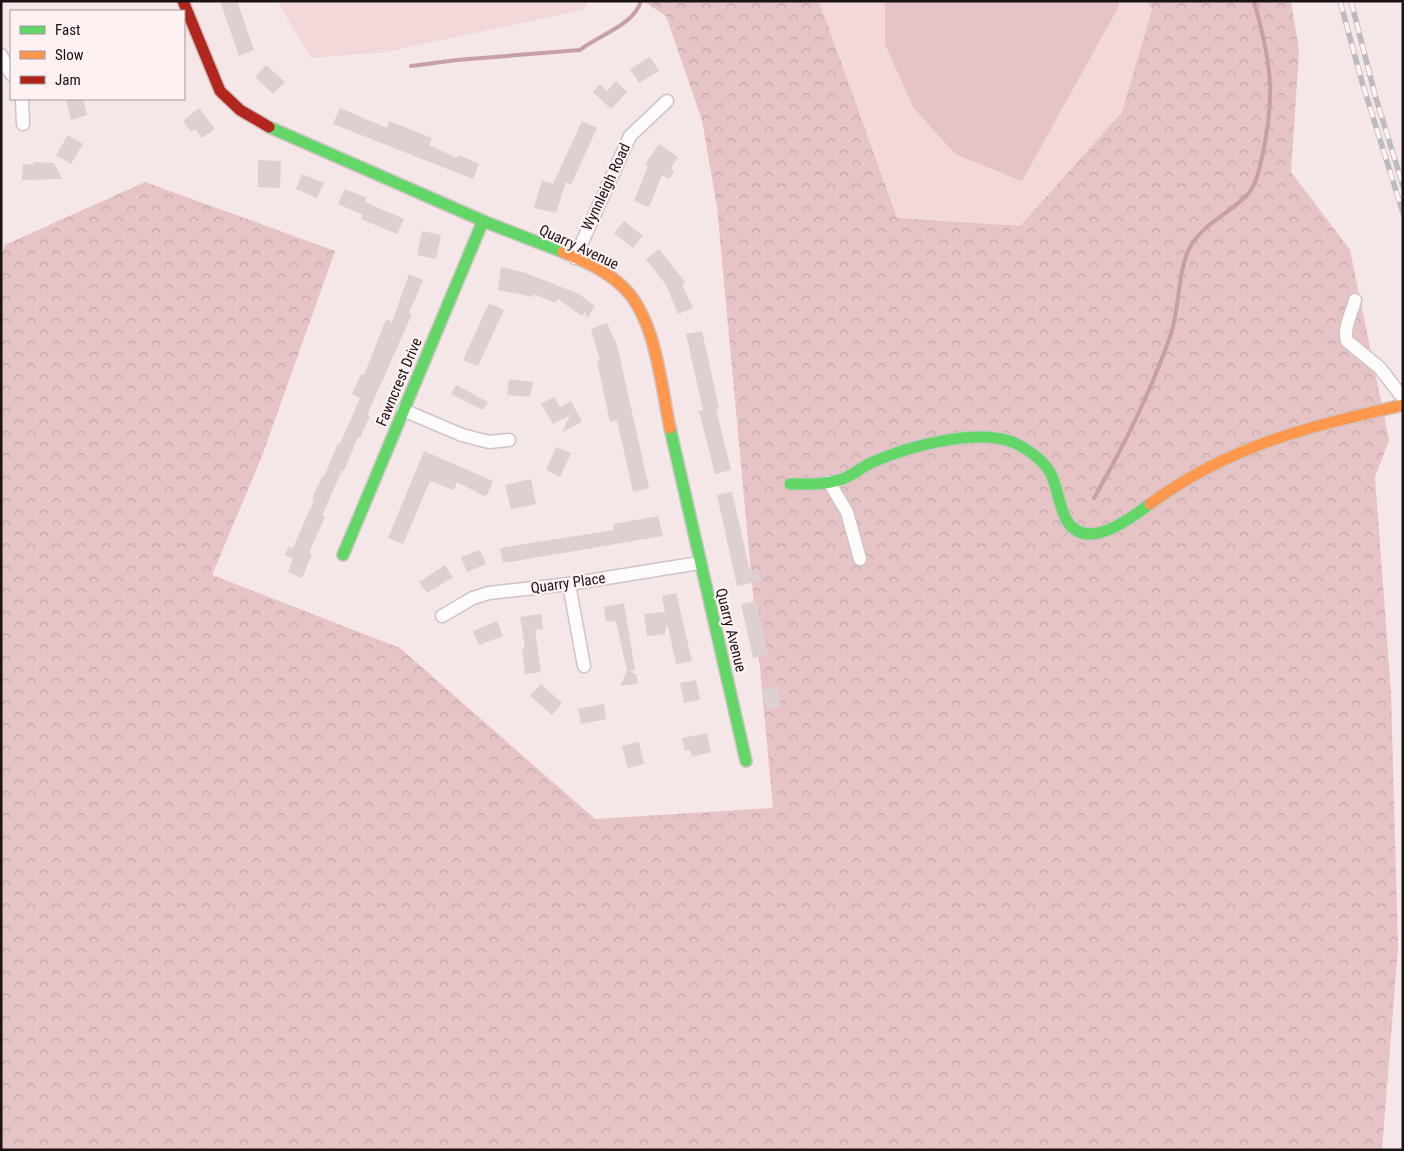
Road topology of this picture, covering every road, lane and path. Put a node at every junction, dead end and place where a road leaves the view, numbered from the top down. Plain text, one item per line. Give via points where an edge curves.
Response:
1 (183, 1) edge
2 (1, 55) edge
3 (10, 72) edge
4 (22, 100) edge
5 (667, 101) dead end
6 (23, 124) dead end
7 (483, 221) junction
8 (574, 258) junction
9 (1355, 300) dead end
10 (1403, 398) edge
11 (1403, 405) edge
12 (403, 410) junction
13 (509, 440) dead end
14 (829, 482) junction
15 (790, 484) dead end
16 (343, 555) dead end
17 (860, 559) dead end
18 (699, 563) junction
19 (569, 584) junction
20 (442, 616) dead end
21 (584, 666) dead end
22 (746, 761) dead end

1 - 7 street, Quarry Avenue via 220,91 229,103 273,130 329,157 420,192
2 - 3 street
4 - 6 street
5 - 8 street, Wynnleigh Road via 630,136
7 - 8 street, Quarry Avenue
7 - 12 street, Fawncrest Drive
8 - 18 street, Quarry Avenue via 618,282 632,295 642,312 651,340
9 - 10 street via 1345,336 1347,341 1380,368
11 - 14 street via 1284,435 1235,452 1190,475 1124,521 1097,533 1089,534 1070,525 1044,465 1020,446 1004,440 983,438 930,444 892,454 848,477
12 - 13 street via 462,435 489,442
12 - 16 street, Fawncrest Drive
14 - 15 street
14 - 17 street via 847,512
18 - 19 street, Quarry Place
18 - 22 street, Quarry Avenue
19 - 20 street, Quarry Place via 479,596
19 - 21 street

